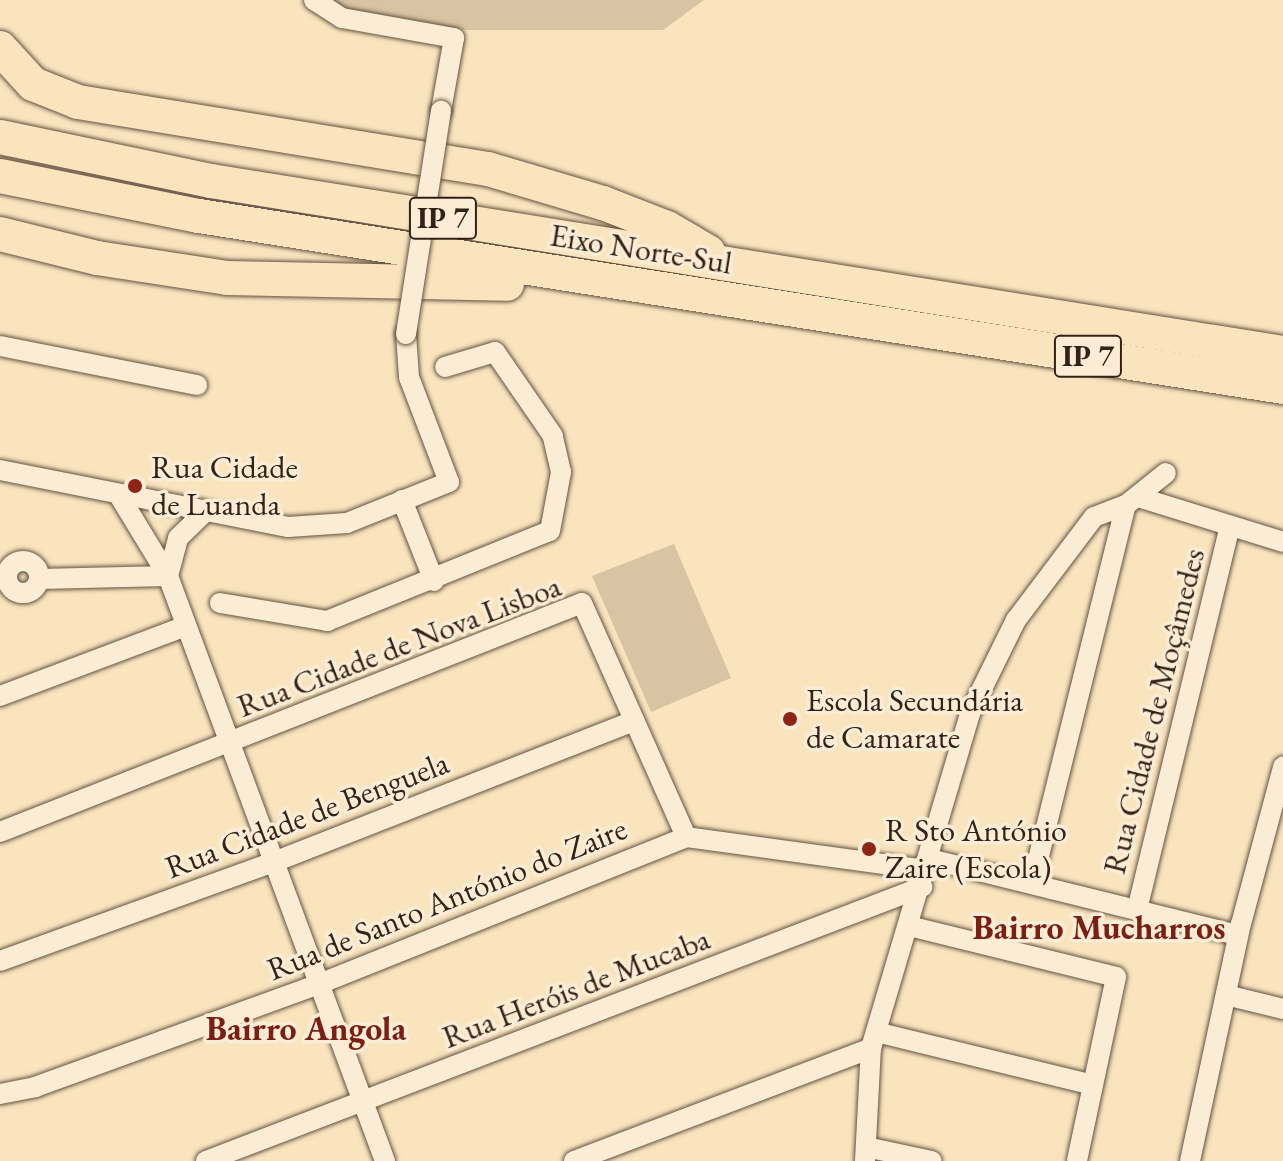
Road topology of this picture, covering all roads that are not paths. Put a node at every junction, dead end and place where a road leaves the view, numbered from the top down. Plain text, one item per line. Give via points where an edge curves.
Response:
1 (314, 0) edge
2 (0, 48) edge
3 (0, 137) edge
4 (0, 176) edge
5 (0, 234) edge
6 (725, 262) junction
7 (598, 277) junction
8 (0, 346) edge
9 (1283, 353) edge
10 (445, 367) dead end
11 (197, 385) dead end
12 (1283, 387) edge
13 (0, 470) edge
14 (1166, 473) dead end
15 (120, 497) junction
16 (402, 500) junction
17 (1132, 501) junction
18 (205, 512) junction
19 (1230, 526) junction
20 (1283, 542) edge
21 (168, 576) junction
22 (434, 581) junction
23 (4, 584) edge
24 (220, 603) dead end
25 (186, 626) junction
26 (0, 696) edge
27 (634, 721) junction
28 (229, 744) junction
29 (1282, 778) edge
30 (0, 832) edge
31 (686, 837) junction
32 (274, 862) junction
33 (926, 872) junction
34 (1032, 884) junction
35 (1137, 910) junction
36 (909, 926) junction
37 (1238, 935) junction
38 (0, 961) edge
39 (319, 984) junction
40 (1226, 995) junction
41 (1283, 1009) edge
42 (874, 1040) junction
43 (1093, 1085) junction
44 (0, 1094) edge
45 (363, 1102) junction
46 (865, 1154) edge
47 (206, 1161) edge
48 (385, 1161) edge
49 (574, 1161) edge
50 (932, 1161) edge
51 (1077, 1161) edge
52 (1190, 1161) edge

1 - 16 street, bridge via 342,18 454,38 406,334 409,377 449,482
2 - 6 highway via 33,84 78,102 488,169 667,228
3 - 6 highway, Eixo Norte-Sul / IP 7 via 211,181
4 - 7 highway, Eixo Norte-Sul / IP 7 via 199,216
5 - 7 highway via 97,258 227,278 473,281 549,288
6 - 9 highway, Eixo Norte-Sul / IP 7
7 - 12 highway, Eixo Norte-Sul / IP 7
8 - 11 street
10 - 22 street via 495,352 553,436 561,472 554,519 541,539
13 - 15 street
14 - 17 street
15 - 18 street
15 - 21 street
16 - 18 street via 347,523 308,528
16 - 22 street
17 - 19 street
17 - 33 street via 1094,517 1016,620 970,713
17 - 34 street
18 - 21 street via 178,538
19 - 20 street
19 - 35 street, Rua Cidade de Moçâmedes
21 - 23 street via 39,579 25,593
21 - 25 street
22 - 24 street via 327,621
25 - 26 street
25 - 28 street
27 - 28 street, Rua Cidade de Nova Lisboa via 582,603
27 - 31 street, Rua Cidade de Nova Lisboa
27 - 32 street, Rua Cidade de Benguela
28 - 30 street, Rua Cidade de Nova Lisboa
28 - 32 street
29 - 37 street
31 - 33 street, Rua de Santo António do Zaire
31 - 39 street, Rua de Santo António do Zaire
32 - 38 street, Rua Cidade de Benguela
32 - 39 street
33 - 34 street, Rua de Santo António do Zaire
33 - 36 street
33 - 45 street, Rua Heróis de Mucaba
34 - 35 street, Rua de Santo António do Zaire
35 - 37 street, Rua de Santo António do Zaire
36 - 42 street
36 - 43 street via 1116,977
37 - 40 street
39 - 44 street, Rua de Santo António do Zaire via 35,1087
39 - 45 street
40 - 41 street
40 - 52 street
42 - 43 street
42 - 46 street
42 - 49 street
43 - 51 street
45 - 47 street, Rua Heróis de Mucaba
45 - 48 street
46 - 50 street

